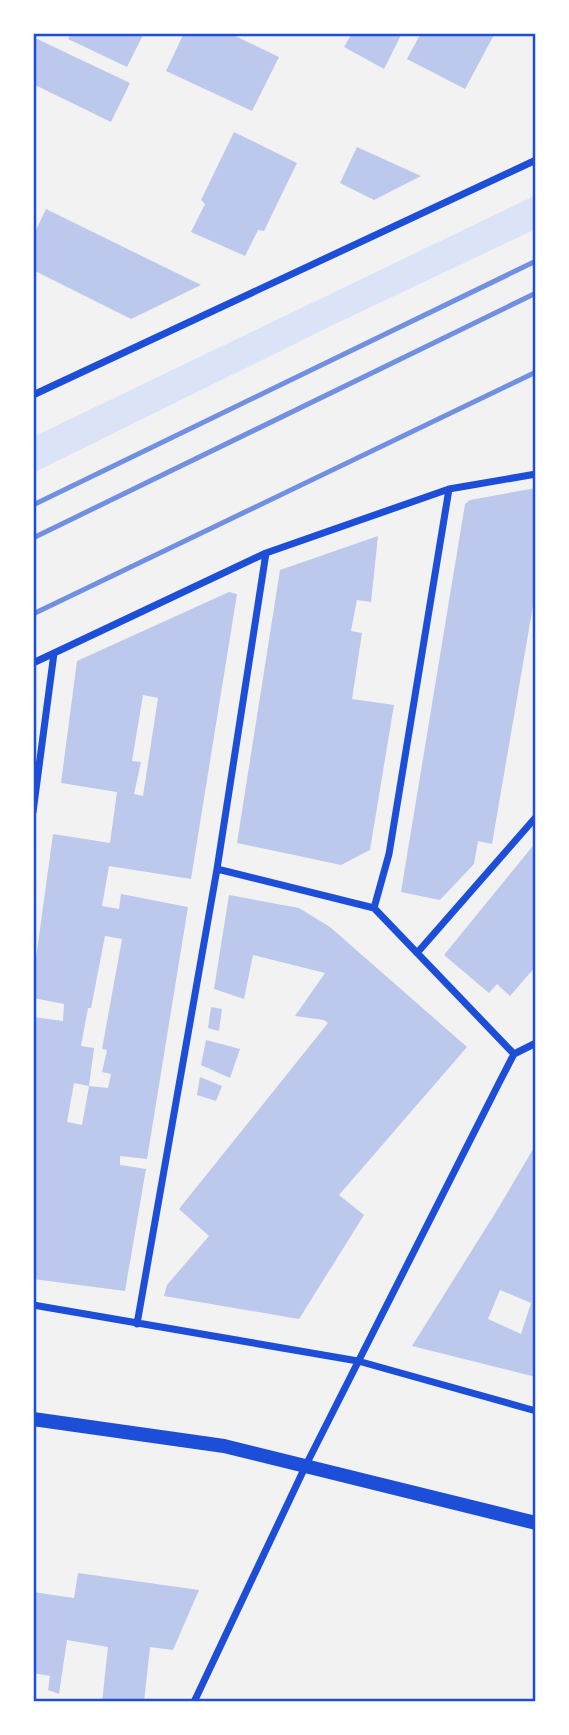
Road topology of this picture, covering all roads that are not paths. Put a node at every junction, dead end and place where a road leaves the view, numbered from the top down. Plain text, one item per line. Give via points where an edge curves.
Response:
1 (536, 160) edge
2 (33, 395) edge
3 (536, 474) edge
4 (449, 489) junction
5 (266, 553) junction
6 (54, 653) junction
7 (33, 663) edge
8 (33, 812) edge
9 (536, 817) edge
10 (217, 869) junction
11 (374, 908) junction
12 (417, 953) junction
13 (536, 1043) edge
14 (514, 1054) junction
15 (33, 1305) edge
16 (137, 1324) junction
17 (358, 1362) junction
18 (536, 1411) edge
19 (33, 1419) edge
20 (306, 1465) junction
21 (536, 1523) edge
22 (194, 1702) edge

1 - 2 street
3 - 4 street
4 - 5 street
4 - 11 street via 389,854
5 - 6 street
5 - 10 street
6 - 7 street
6 - 8 street
9 - 12 street
10 - 11 street
10 - 16 street
11 - 12 street
12 - 14 street
13 - 14 street
14 - 17 street
15 - 16 street
16 - 17 street
17 - 18 street
17 - 20 street
19 - 20 main road via 224,1446
20 - 21 main road
20 - 22 street

